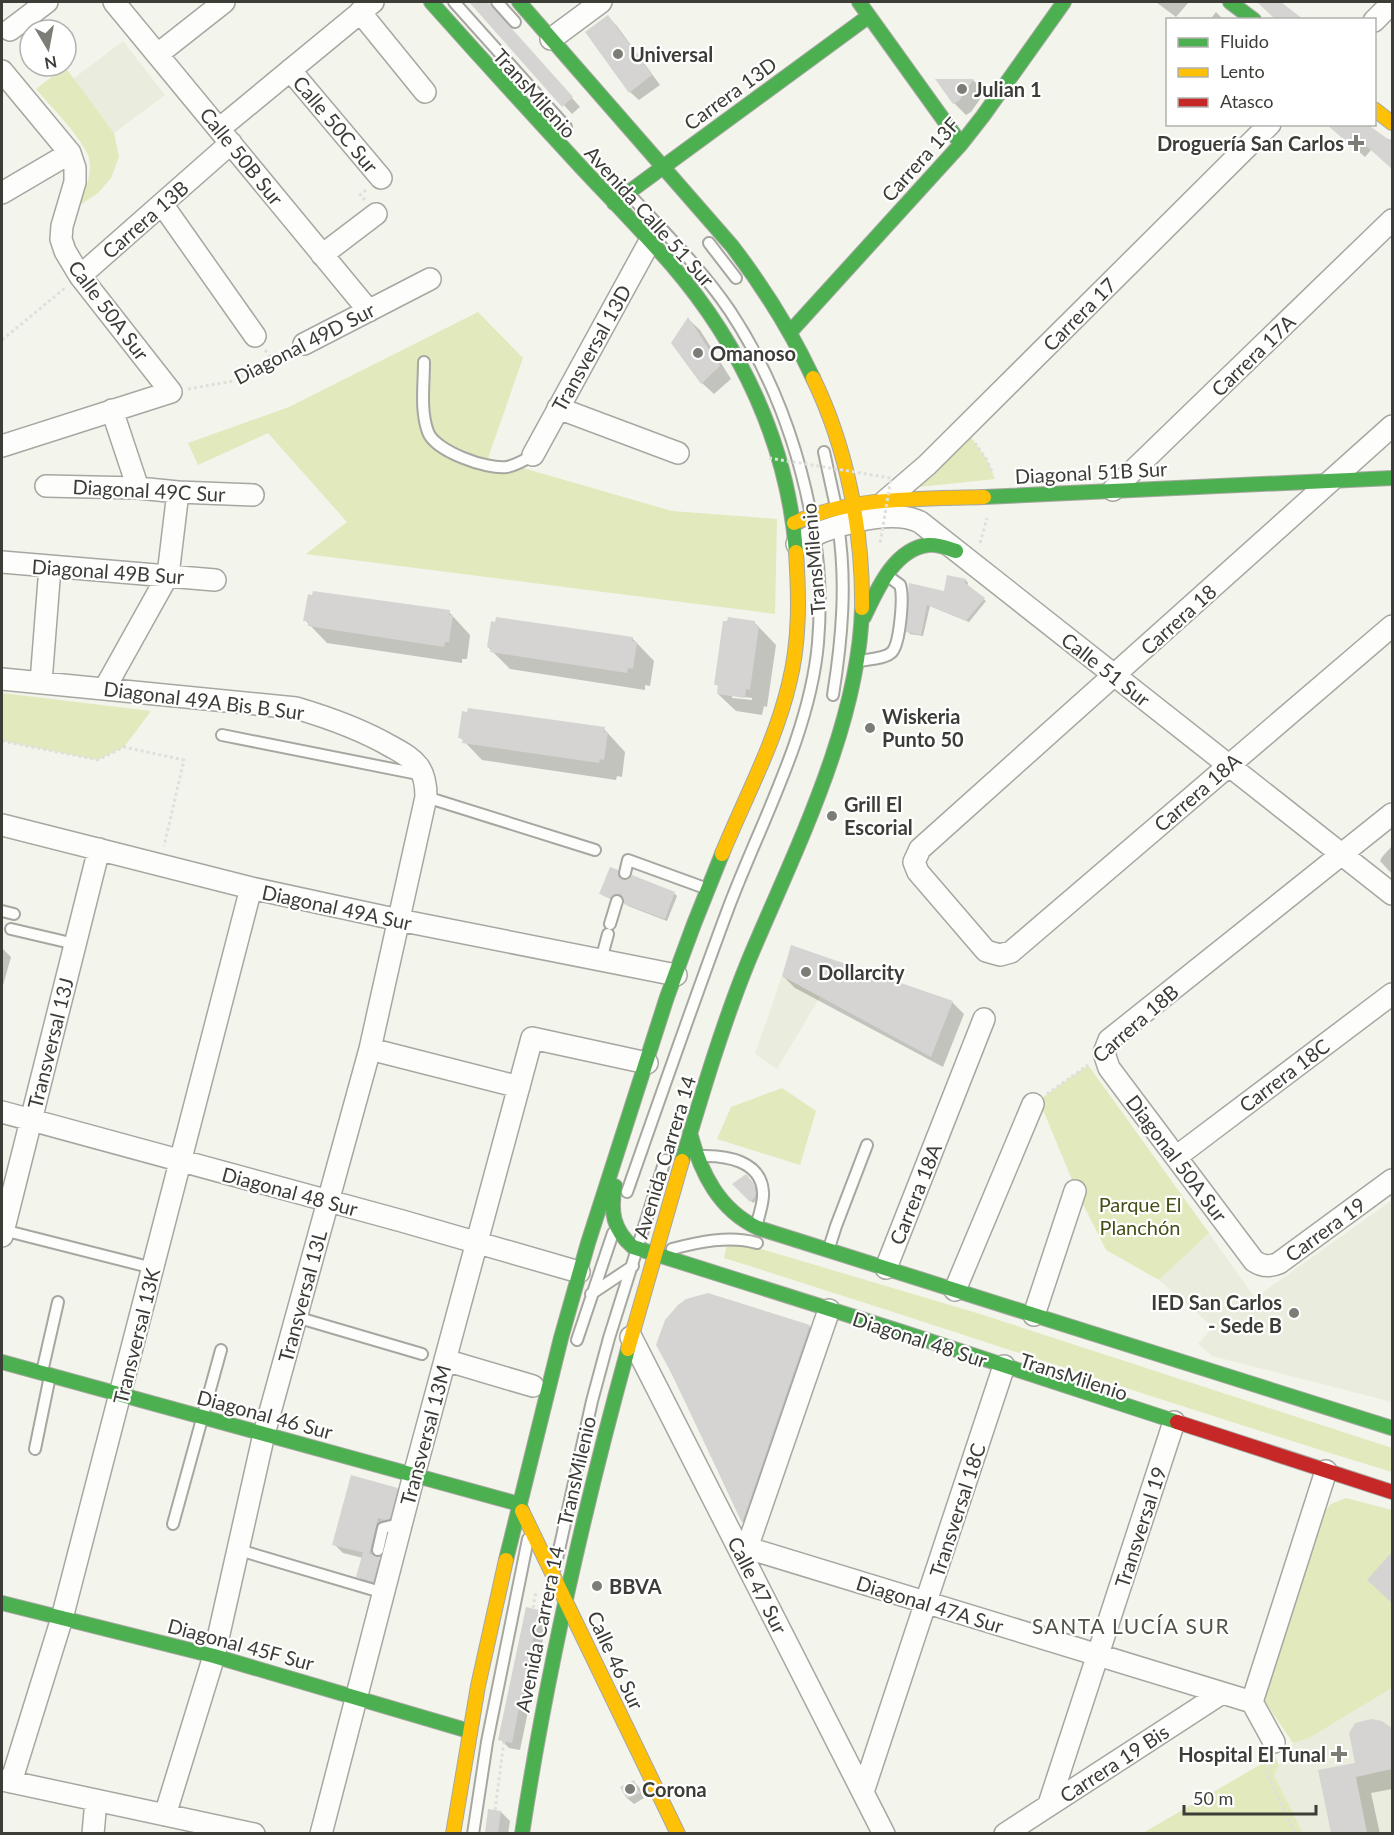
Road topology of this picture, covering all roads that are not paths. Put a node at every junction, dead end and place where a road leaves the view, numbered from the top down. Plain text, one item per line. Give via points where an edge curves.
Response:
1 (47, 2) edge
2 (114, 2) edge
3 (224, 2) edge
4 (431, 2) edge
5 (454, 2) edge
6 (497, 2) edge
7 (519, 2) edge
8 (601, 2) edge
9 (859, 2) edge
10 (1064, 2) edge
11 (1230, 2) edge
12 (1392, 3) edge
13 (366, 7) edge
14 (869, 16) junction
15 (1251, 18) edge
16 (1376, 19) edge
17 (521, 28) dead end
18 (10, 30) dead end
19 (551, 39) junction
20 (158, 54) junction
21 (290, 70) junction
22 (2, 71) edge
23 (425, 92) dead end
24 (1376, 111) edge
25 (1392, 123) edge
26 (1268, 126) edge
27 (572, 133) dead end
28 (225, 136) junction
29 (961, 144) junction
30 (70, 153) junction
31 (655, 173) junction
32 (381, 178) dead end
33 (623, 188) junction
34 (2, 193) edge
35 (614, 202) junction
36 (162, 204) junction
37 (376, 214) dead end
38 (1392, 220) edge
39 (705, 238) dead end
40 (650, 241) junction
41 (322, 255) junction
42 (80, 276) junction
43 (430, 279) dead end
44 (741, 284) dead end
45 (369, 311) junction
46 (791, 331) junction
47 (255, 336) dead end
48 (304, 344) road end
49 (424, 362) dead end
50 (558, 408) junction
51 (112, 410) junction
52 (1392, 426) edge
53 (820, 439) dead end
54 (2, 446) edge
55 (678, 453) dead end
56 (533, 455) joint
57 (1392, 478) edge
58 (1332, 481) junction
59 (46, 486) dead end
60 (138, 488) junction
61 (1113, 490) junction
62 (178, 492) junction
63 (253, 495) dead end
64 (885, 501) junction
65 (846, 515) junction
66 (795, 524) junction
67 (808, 531) junction
68 (956, 551) junction
69 (2, 562) edge
70 (50, 567) junction
71 (168, 575) junction
72 (886, 576) junction
73 (215, 580) dead end
74 (861, 624) junction
75 (1392, 626) edge
76 (856, 661) junction
77 (1115, 676) junction
78 (2, 679) edge
79 (41, 682) junction
80 (105, 688) junction
81 (831, 704) dead end
82 (222, 735) dead end
83 (1228, 765) junction
84 (423, 775) junction
85 (426, 797) junction
86 (1392, 814) edge
87 (2, 825) edge
88 (99, 849) junction
89 (595, 850) dead end
90 (1342, 855) junction
91 (625, 873) dead end
92 (251, 888) junction
93 (708, 889) junction
94 (1392, 894) edge
95 (617, 901) dead end
96 (2, 911) edge
97 (14, 914) dead end
98 (399, 920) junction
99 (11, 929) dead end
100 (75, 944) junction
101 (1000, 955) joint
102 (601, 960) junction
103 (676, 975) junction
104 (1392, 994) edge
105 (984, 1019) dead end
106 (370, 1049) junction
107 (1104, 1053) joint
108 (647, 1063) junction
109 (519, 1087) junction
110 (1033, 1104) road end
111 (2, 1112) edge
112 (31, 1120) junction
113 (867, 1145) dead end
114 (667, 1154) dead end
115 (690, 1154) junction
116 (1176, 1157) junction
117 (181, 1161) junction
118 (690, 1170) dead end
119 (1392, 1180) edge
120 (1075, 1191) dead end
121 (328, 1202) junction
122 (615, 1226) junction
123 (756, 1227) junction
124 (638, 1229) junction
125 (733, 1229) dead end
126 (2, 1233) edge
127 (750, 1241) junction
128 (477, 1243) junction
129 (637, 1248) junction
130 (656, 1248) junction
131 (773, 1248) dead end
132 (829, 1251) junction
133 (677, 1256) junction
134 (1254, 1261) joint
135 (153, 1268) junction
136 (632, 1268) junction
137 (886, 1268) junction
138 (718, 1269) junction
139 (579, 1272) junction
140 (649, 1274) junction
141 (688, 1278) dead end
142 (774, 1280) dead end
143 (625, 1289) junction
144 (955, 1290) junction
145 (658, 1292) dead end
146 (591, 1294) junction
147 (58, 1302) dead end
148 (640, 1306) junction
149 (829, 1310) junction
150 (1034, 1315) junction
151 (296, 1317) junction
152 (631, 1337) junction
153 (576, 1346) dead end
154 (221, 1350) dead end
155 (422, 1354) dead end
156 (445, 1360) junction
157 (2, 1362) edge
158 (1004, 1366) junction
159 (46, 1374) junction
160 (533, 1386) dead end
161 (121, 1394) junction
162 (203, 1417) junction
163 (1174, 1422) junction
164 (1392, 1428) edge
165 (264, 1434) junction
166 (35, 1449) dead end
167 (1326, 1471) junction
168 (414, 1475) junction
169 (1392, 1492) edge
170 (519, 1504) junction
171 (534, 1509) dead end
172 (173, 1524) dead end
173 (400, 1529) junction
174 (530, 1530) junction
175 (742, 1546) junction
176 (378, 1550) dead end
177 (239, 1551) junction
178 (553, 1575) junction
179 (550, 1590) dead end
180 (384, 1593) junction
181 (565, 1599) junction
182 (2, 1603) edge
183 (926, 1603) junction
184 (62, 1618) junction
185 (1098, 1655) junction
186 (214, 1656) junction
187 (1222, 1693) junction
188 (357, 1697) junction
189 (1252, 1702) junction
190 (469, 1731) junction
191 (1274, 1742) road end
192 (6, 1781) edge
193 (863, 1792) junction
194 (96, 1800) junction
195 (1049, 1804) junction
196 (165, 1815) junction
197 (93, 1833) edge
198 (254, 1833) edge
199 (321, 1833) edge
200 (453, 1833) edge
201 (473, 1833) edge
202 (522, 1833) edge
203 (678, 1833) edge
204 (884, 1833) edge
205 (1005, 1833) edge

1 - 18 street
2 - 20 street, Calle 50B Sur
3 - 20 street
4 - 35 main road, Avenida Calle 51 Sur
5 - 27 lane, TransMilenio
6 - 17 lane, TransMilenio
7 - 19 main road, Avenida Calle 51 Sur
8 - 19 street
9 - 14 main road
10 - 29 main road, Carrera 13F
11 - 15 main road
12 - 16 street
13 - 21 street, Carrera 13B
13 - 23 street
14 - 29 main road
14 - 31 main road, Carrera 13D
19 - 31 main road, Avenida Calle 51 Sur
20 - 28 street, Calle 50B Sur
21 - 28 street, Carrera 13B
21 - 32 street, Calle 50C Sur
22 - 30 street
24 - 25 main road
26 - 64 street, Carrera 17 via 967,426
28 - 36 street, Carrera 13B
28 - 41 street, Calle 50B Sur
29 - 46 main road, Carrera 13F
30 - 34 street
30 - 42 street, Calle 50A Sur via 75,182 61,239
31 - 33 main road, Carrera 13D
31 - 46 main road, Avenida Calle 51 Sur via 748,266
33 - 35 main road, Carrera 13D
33 - 67 lane, TransMilenio via 697,270 743,333 769,382 796,448
35 - 40 main road, Avenida Calle 51 Sur
36 - 42 street, Carrera 13B
36 - 47 street
37 - 41 street
38 - 61 street, Carrera 17A
39 - 44 lane
40 - 50 street, Transversal 13D
40 - 66 main road, Avenida Calle 51 Sur via 693,289 744,369 777,448
41 - 45 street, Calle 50B Sur
42 - 51 street, Calle 50A Sur via 171,392
43 - 45 street, Diagonal 49D Sur
45 - 48 street, Diagonal 49D Sur
46 - 65 main road, Avenida Calle 51 Sur via 829,414 843,456
49 - 56 lane via 423,416 429,435 447,451 488,466 507,466
50 - 55 street
50 - 56 street, Transversal 13D
51 - 54 street
51 - 60 street
52 - 58 street, Carrera 18
53 - 65 lane, TransMilenio
57 - 58 main road, Diagonal 51B Sur
58 - 61 main road, Diagonal 51B Sur
58 - 77 street, Carrera 18
59 - 60 street, Diagonal 49C Sur
60 - 62 street, Diagonal 49C Sur
61 - 64 main road, Diagonal 51B Sur
62 - 63 street, Diagonal 49C Sur
62 - 71 street
64 - 65 main road, Diagonal 51B Sur
65 - 67 street, Calle 51 Sur
65 - 68 street, Calle 51 Sur via 910,518
65 - 74 main road, Avenida Carrera 14 via 861,569
65 - 81 lane, TransMilenio via 838,665
66 - 67 main road
66 - 67 main road
67 - 93 main road via 799,573 797,638 787,696 766,756
67 - 122 lane, TransMilenio via 819,585 818,634 806,705 704,973
68 - 72 main road via 922,546 899,560
68 - 77 street, Calle 51 Sur
69 - 70 street, Diagonal 49B Sur
70 - 71 street, Diagonal 49B Sur
70 - 79 street
71 - 73 street, Diagonal 49B Sur
71 - 80 street
72 - 74 main road
72 - 76 lane via 900,585 902,596 894,649 883,656
74 - 76 main road, Avenida Carrera 14
75 - 83 street, Carrera 18A
76 - 115 main road, Avenida Carrera 14 via 826,773 685,1132
77 - 83 street, Calle 51 Sur
77 - 101 street, Carrera 18 via 920,849 914,862 918,872 986,951
78 - 79 street, Diagonal 49A Bis B Sur
79 - 80 street, Diagonal 49A Bis B Sur
80 - 84 street, Diagonal 49A Bis B Sur via 296,708 377,738 410,758
82 - 84 lane
83 - 90 street, Calle 51 Sur
83 - 101 street, Carrera 18A via 1011,952
84 - 85 street, Transversal 13L
85 - 89 lane
85 - 98 street, Transversal 13L
86 - 90 street, Carrera 18B
87 - 88 street, Diagonal 49A Sur
88 - 92 street, Diagonal 49A Sur
88 - 100 street, Transversal 13J
90 - 94 street, Calle 51 Sur
90 - 107 street, Carrera 18B via 1109,1040
91 - 93 lane via 628,860
92 - 98 street, Diagonal 49A Sur
92 - 117 street, Transversal 13K
93 - 103 main road
95 - 102 lane
96 - 97 lane
98 - 102 street, Diagonal 49A Sur
98 - 106 street, Transversal 13L
99 - 100 lane
100 - 112 street, Transversal 13J
102 - 103 street, Diagonal 49A Sur
103 - 108 main road
104 - 116 street, Carrera 18C
105 - 137 street, Carrera 18A
106 - 109 street
106 - 121 street, Transversal 13L
107 - 116 street, Diagonal 50A Sur via 1109,1068
108 - 109 street, Transversal 13M via 532,1038
108 - 122 main road via 614,1191
108 - 139 main road
109 - 128 street, Transversal 13M
110 - 144 street
111 - 112 street, Diagonal 48 Sur
112 - 117 street, Diagonal 48 Sur
112 - 126 street, Transversal 13J
113 - 132 lane
114 - 124 lane, TransMilenio
115 - 118 lane
115 - 123 main road via 723,1203
115 - 123 lane via 737,1159 750,1166 764,1192
115 - 130 main road, Avenida Carrera 14
116 - 134 street, Diagonal 50A Sur
117 - 121 street, Diagonal 48 Sur
117 - 135 street, Transversal 13K
119 - 134 street, Carrera 19 via 1280,1263 1271,1266
120 - 150 street
121 - 128 street, Diagonal 48 Sur
121 - 151 street, Transversal 13L
122 - 129 main road, Diagonal 48 Sur via 625,1241
122 - 146 lane, TransMilenio
123 - 132 main road
124 - 129 lane, TransMilenio
124 - 130 lane
125 - 127 lane
126 - 135 lane
127 - 131 lane
127 - 133 lane via 715,1241
128 - 139 street, Diagonal 48 Sur
128 - 156 street, Transversal 13M
129 - 130 main road, Diagonal 48 Sur
129 - 136 lane, TransMilenio
130 - 133 main road, Diagonal 48 Sur
130 - 136 lane
130 - 140 main road, Avenida Carrera 14
132 - 137 main road
133 - 138 main road, Diagonal 48 Sur
133 - 140 lane
135 - 161 street, Transversal 13K
136 - 143 lane, TransMilenio
136 - 146 lane
137 - 144 main road
138 - 141 main road
138 - 142 lane
138 - 149 main road, Diagonal 48 Sur
139 - 170 main road
140 - 143 lane
140 - 148 main road, Avenida Carrera 14
143 - 178 lane, TransMilenio via 592,1401
144 - 150 main road
145 - 148 main road
146 - 153 lane, TransMilenio
147 - 159 lane
148 - 152 main road, Avenida Carrera 14
149 - 158 main road, Diagonal 48 Sur
149 - 175 street
150 - 164 main road
151 - 155 lane
151 - 165 street, Transversal 13L
152 - 175 street, Calle 47 Sur
152 - 181 main road, Avenida Carrera 14
154 - 162 lane
156 - 160 street
156 - 168 street, Transversal 13M
157 - 159 main road, Diagonal 46 Sur
158 - 163 main road, Diagonal 48 Sur
158 - 183 street, Transversal 18C
159 - 161 main road, Diagonal 46 Sur
159 - 166 lane
161 - 162 main road, Diagonal 46 Sur
161 - 184 street, Transversal 13K
162 - 165 main road, Diagonal 46 Sur
162 - 172 lane
163 - 167 main road, Diagonal 48 Sur
163 - 185 street, Transversal 19
165 - 168 main road, Diagonal 46 Sur
165 - 177 street, Transversal 13L
167 - 169 main road, Diagonal 48 Sur
167 - 189 street
168 - 170 main road, Diagonal 46 Sur
168 - 173 street, Transversal 13M
170 - 174 main road, Calle 46 Sur
170 - 190 main road
171 - 174 lane, TransMilenio
173 - 176 lane via 383,1528
173 - 180 street, Transversal 13M
174 - 178 main road, Calle 46 Sur
174 - 201 lane, TransMilenio via 487,1742
175 - 183 street, Diagonal 47A Sur
175 - 193 street, Calle 47 Sur
177 - 180 lane
177 - 186 street, Transversal 13L
178 - 179 lane, TransMilenio
178 - 181 main road, Calle 46 Sur
180 - 188 street, Transversal 13M
181 - 202 main road, Avenida Carrera 14
181 - 203 main road, Calle 46 Sur
182 - 184 main road, Diagonal 45F Sur
183 - 185 street, Diagonal 47A Sur
183 - 193 street, Transversal 18C
184 - 186 main road, Diagonal 45F Sur
184 - 192 street, Transversal 13K
185 - 187 street, Diagonal 47A Sur
185 - 195 street, Transversal 19
186 - 188 main road, Diagonal 45F Sur
186 - 196 street, Transversal 13L
187 - 189 street, Diagonal 47A Sur
187 - 195 street, Carrera 19 Bis
188 - 190 main road, Diagonal 45F Sur
188 - 199 street, Transversal 13M
189 - 191 street
190 - 200 main road
192 - 194 street
193 - 204 street, Calle 47 Sur
194 - 196 street
194 - 197 street
195 - 205 street, Carrera 19 Bis
196 - 198 street

